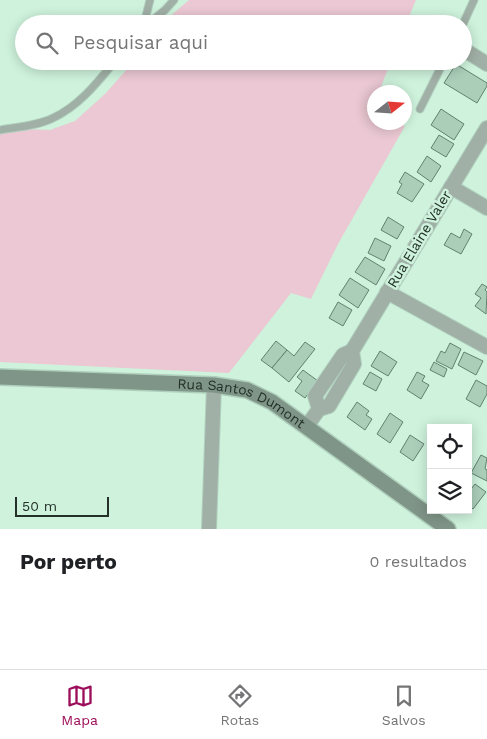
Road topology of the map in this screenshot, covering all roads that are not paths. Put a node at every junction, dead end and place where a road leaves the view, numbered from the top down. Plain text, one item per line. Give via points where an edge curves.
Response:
1 (150, 0) edge
2 (174, 0) edge
3 (474, 0) edge
4 (148, 15) edge
5 (158, 15) edge
6 (467, 15) edge
7 (472, 55) edge
8 (487, 64) edge
9 (107, 70) edge
10 (440, 70) edge
11 (420, 109) dead end
12 (487, 128) edge
13 (0, 130) edge
14 (451, 187) junction
15 (487, 208) edge
16 (387, 292) junction
17 (487, 347) edge
18 (0, 377) edge
19 (214, 385) junction
20 (307, 426) junction
21 (209, 529) edge
22 (448, 529) edge

1 - 4 lane
2 - 5 lane
3 - 6 lane
7 - 8 street
9 - 13 lane via 84,96 52,119
10 - 11 lane
12 - 14 street, Rua Elaine Valer
14 - 15 street
14 - 16 street, Rua Elaine Valer
16 - 17 street
16 - 20 street, Rua Elaine Valer via 352,351 354,364 329,406 319,408
18 - 19 main road, Rua Santos Dumont
19 - 20 main road, Rua Santos Dumont via 247,390 272,402
19 - 21 street
20 - 22 main road, Rua Santos Dumont

